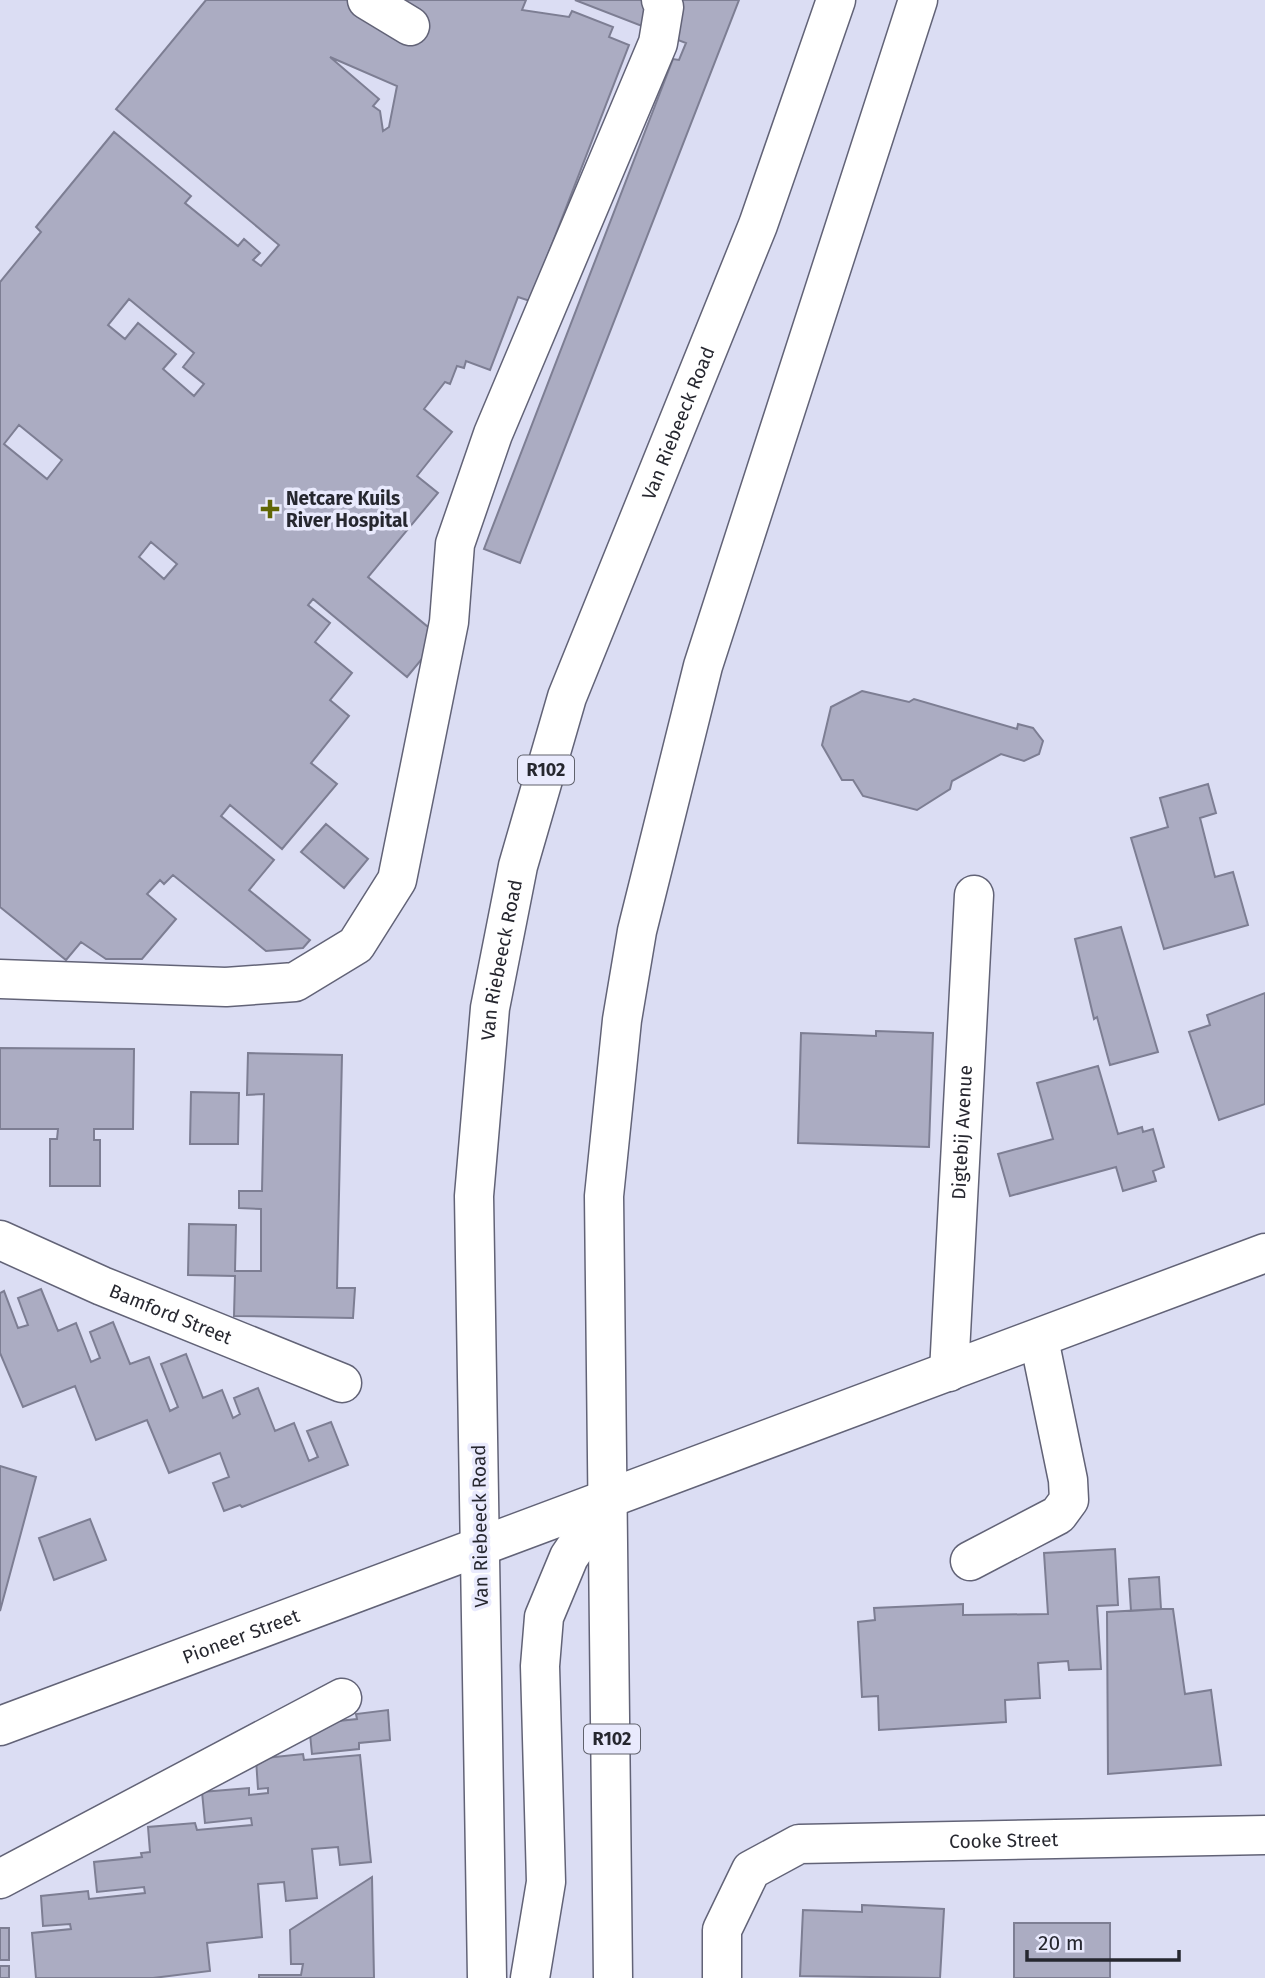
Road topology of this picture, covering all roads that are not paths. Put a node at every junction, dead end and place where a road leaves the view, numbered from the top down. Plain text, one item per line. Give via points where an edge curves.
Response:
1 (367, 0) edge
2 (661, 0) edge
3 (836, 0) edge
4 (918, 0) edge
5 (410, 26) dead end
6 (974, 895) dead end
7 (0, 979) edge
8 (0, 1240) edge
9 (1265, 1253) edge
10 (1039, 1339) junction
11 (949, 1372) junction
12 (342, 1383) dead end
13 (607, 1501) junction
14 (481, 1547) junction
15 (970, 1561) dead end
16 (342, 1698) dead end
17 (0, 1726) edge
18 (1265, 1835) edge
19 (0, 1879) edge
20 (487, 1978) edge
21 (530, 1978) edge
22 (613, 1978) edge
23 (722, 1978) edge

1 - 5 main road
2 - 7 main road via 659,43 493,434 455,544 449,622 397,880 356,945 295,982 226,987
3 - 14 main road, Van Riebeeck Road / R102 via 758,225 567,697 518,866 490,1008 474,1196
4 - 13 main road, R102 via 703,666 637,931 619,1045 604,1196
6 - 11 main road, Digtebij Avenue
8 - 12 main road, Bamford Street
9 - 10 main road
10 - 11 main road
10 - 15 main road via 1069,1500 1058,1515
11 - 13 main road
13 - 14 main road, Pioneer Street
13 - 21 main road via 569,1557 544,1616 540,1666 545,1882
13 - 22 main road, R102
14 - 17 main road, Pioneer Street
14 - 20 main road, Van Riebeeck Road / R102
16 - 19 main road
18 - 23 main road, Cooke Street via 799,1844 751,1870 722,1930

